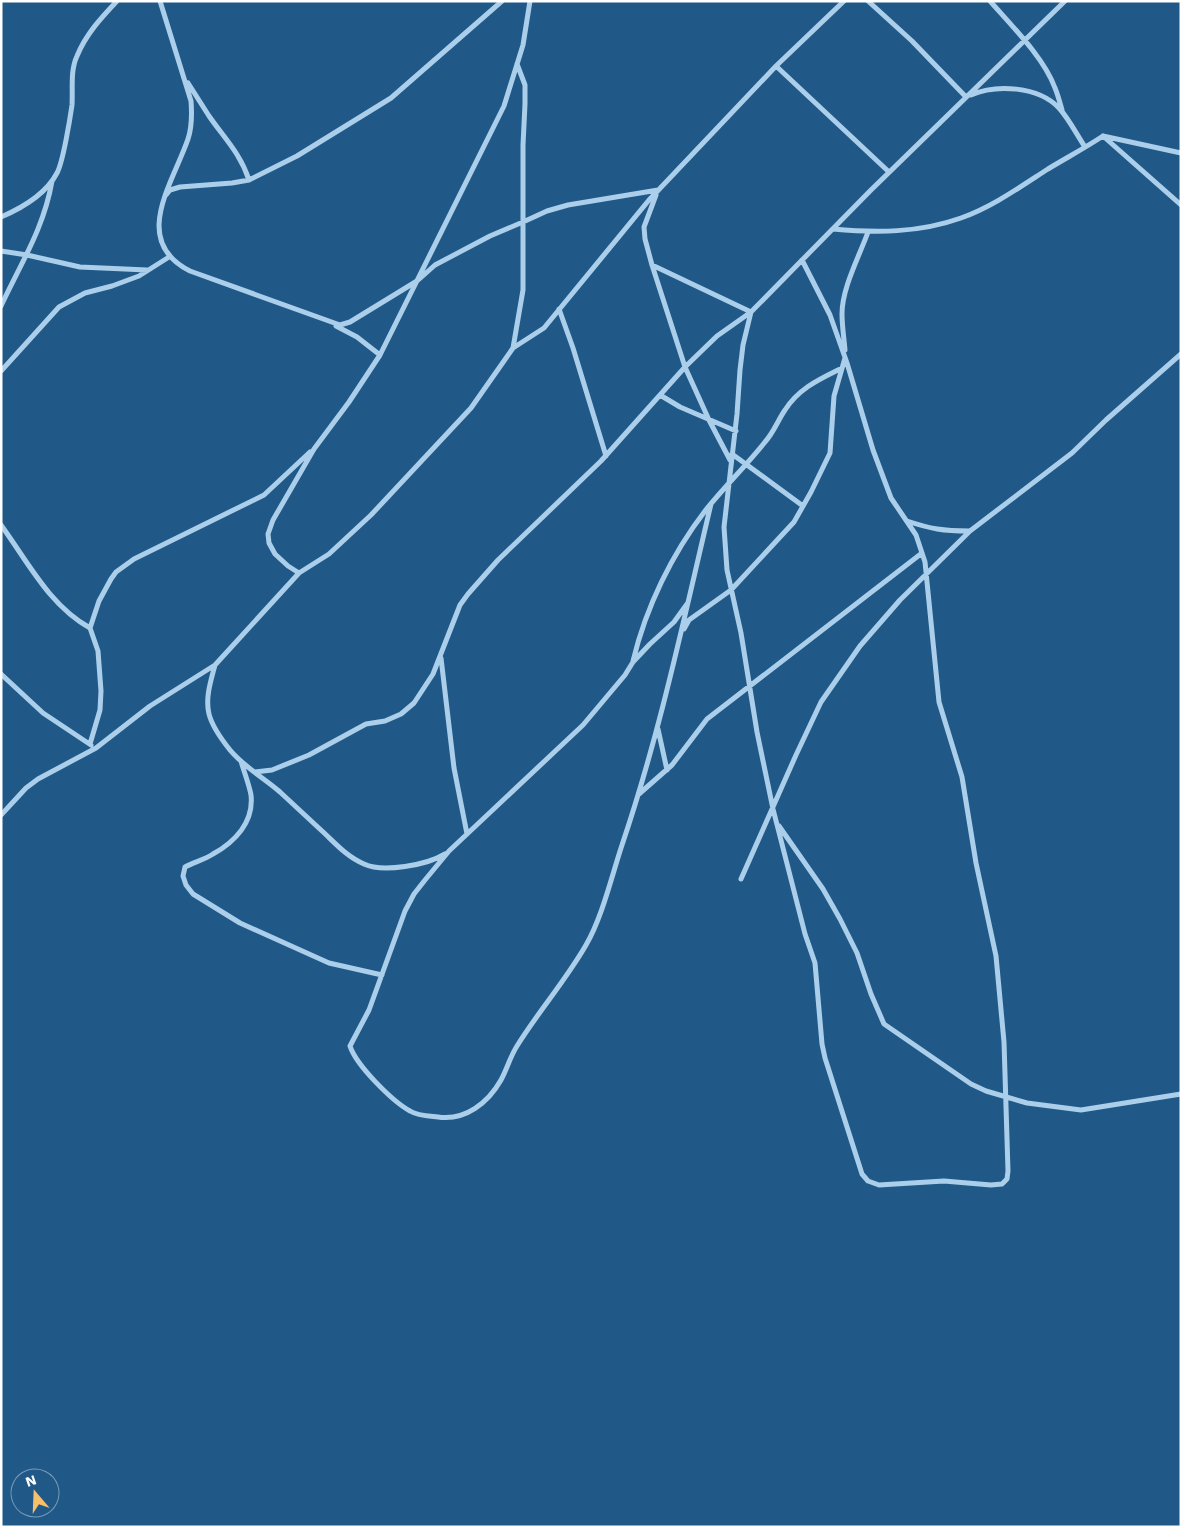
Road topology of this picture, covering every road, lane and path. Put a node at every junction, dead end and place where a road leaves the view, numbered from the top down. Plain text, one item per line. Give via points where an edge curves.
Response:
1 (117, 1) edge
2 (160, 1) edge
3 (502, 1) edge
4 (530, 1) edge
5 (844, 1) edge
6 (868, 1) edge
7 (990, 1) edge
8 (1065, 1) edge
9 (1025, 40) junction
10 (517, 64) junction
11 (776, 66) junction
12 (184, 76) junction
13 (966, 97) junction
14 (1064, 116) junction
15 (1103, 136) junction
16 (1085, 147) junction
17 (1181, 152) edge
18 (889, 172) junction
19 (52, 180) junction
20 (249, 180) junction
21 (658, 190) junction
22 (162, 200) junction
23 (1181, 205) edge
24 (1, 217) edge
25 (523, 222) junction
26 (832, 229) junction
27 (868, 232) junction
28 (1, 251) edge
29 (27, 255) junction
30 (168, 257) junction
31 (802, 260) junction
32 (652, 265) junction
33 (148, 270) junction
34 (417, 281) junction
35 (1, 306) edge
36 (559, 308) junction
37 (751, 312) junction
38 (329, 322) junction
39 (513, 348) junction
40 (1181, 354) edge
41 (380, 355) junction
42 (845, 358) junction
43 (685, 367) junction
44 (843, 368) junction
45 (1, 371) edge
46 (660, 395) junction
47 (709, 420) junction
48 (736, 432) junction
49 (314, 449) junction
50 (732, 454) junction
51 (606, 456) junction
52 (731, 462) junction
53 (745, 465) junction
54 (729, 484) junction
55 (711, 504) junction
56 (803, 506) junction
57 (906, 520) junction
58 (1, 525) edge
59 (970, 531) junction
60 (922, 553) junction
61 (299, 572) junction
62 (926, 575) junction
63 (731, 590) junction
64 (688, 604) junction
65 (90, 628) junction
66 (680, 634) junction
67 (440, 655) junction
68 (633, 662) junction
69 (215, 665) junction
70 (1, 674) edge
71 (750, 686) junction
72 (658, 728) junction
73 (90, 744) junction
74 (96, 748) junction
75 (241, 761) junction
76 (667, 770) junction
77 (254, 772) junction
78 (638, 794) junction
79 (773, 809) junction
80 (1, 816) edge
81 (778, 824) junction
82 (467, 834) junction
83 (449, 851) junction
84 (741, 879) dead end
85 (382, 976) junction
86 (1181, 1094) edge
87 (1006, 1097) junction

1 - 19 street via 91,30 76,57 72,106 61,162
2 - 12 street
3 - 20 street via 391,98 296,156
4 - 10 street
5 - 11 street
6 - 13 street via 912,40
7 - 9 street
8 - 9 street
9 - 13 street
9 - 14 street via 1055,87
10 - 25 street via 525,85
10 - 34 street via 504,106
11 - 18 street
11 - 21 street
12 - 20 street via 210,118 234,148
12 - 22 street via 191,101 189,138
13 - 14 street via 983,90 1016,89 1038,94 1059,108
13 - 18 street
14 - 16 street
15 - 16 street
15 - 17 street
15 - 23 street
16 - 27 street via 993,203 961,218 930,226
18 - 26 street
19 - 24 street via 25,205
19 - 29 street via 48,203
20 - 22 street via 180,187 170,190
21 - 25 street via 568,205
21 - 32 street via 644,227
21 - 36 street
22 - 30 street via 159,222 162,246
25 - 34 street via 435,265
25 - 39 street via 523,290
26 - 27 street
26 - 31 street
27 - 42 street via 850,278 842,313
28 - 29 street
29 - 33 street via 80,266
29 - 35 street
30 - 33 street
30 - 38 street via 190,271
31 - 37 street
31 - 42 street via 830,315
32 - 37 street
32 - 43 street
33 - 45 street via 128,281 86,293 59,307
34 - 38 street via 350,322 340,325
34 - 41 street
36 - 39 street via 544,328
36 - 51 street
37 - 43 street via 717,336
37 - 48 street via 743,345
38 - 41 street via 357,336
39 - 61 street via 471,408 371,515 329,554
40 - 59 street via 1072,452
41 - 49 street
42 - 44 street
42 - 57 street via 872,450 891,498
43 - 46 street
43 - 47 street
44 - 53 street via 811,383 793,398 773,432
44 - 56 street via 834,396 830,453
46 - 47 street
46 - 51 street
47 - 48 street
47 - 52 street
48 - 50 street
49 - 61 street via 268,534 275,554
49 - 65 street via 264,495 159,545 116,572
50 - 52 street
50 - 53 street
51 - 67 street via 498,560 468,594
52 - 54 street
53 - 54 street
53 - 56 street
54 - 55 street
54 - 63 street via 724,527
55 - 64 street
55 - 68 street via 679,549 662,582
56 - 63 street via 794,522
57 - 59 street via 931,529
57 - 60 street
58 - 65 street via 48,592 76,620
59 - 62 street
60 - 62 street
60 - 71 street
61 - 69 street
62 - 79 street via 860,646 821,702
62 - 87 street via 939,702 962,777 996,956
63 - 66 street via 689,620
63 - 71 street
64 - 66 street
64 - 68 street
65 - 73 street via 98,651 101,691 100,710
66 - 72 street
67 - 77 street via 433,674 414,703 401,714 366,724 309,756 272,770
67 - 82 street via 454,768
68 - 82 street via 626,675 583,725
69 - 74 street via 150,706
69 - 75 street via 208,696 209,714 230,750
70 - 73 street via 43,713
71 - 76 street via 707,719
71 - 79 street
72 - 76 street
72 - 78 street
73 - 74 street
74 - 80 street via 38,779
75 - 77 street
75 - 85 street via 251,810 243,829 229,845 185,868 186,884 193,894 240,923 329,963
76 - 78 street
77 - 83 street via 348,855 365,865 406,866
78 - 85 street via 587,944 516,1048 500,1081 474,1110 444,1118 415,1114 386,1093 352,1053 350,1046
79 - 81 street
79 - 84 street
81 - 87 street via 824,889 840,918 884,1024 971,1084
81 - 87 street via 815,963 825,1058 862,1174 868,1181 879,1185 944,1181 1002,1184 1008,1171
82 - 83 street
83 - 85 street via 414,894
86 - 87 street via 1082,1110 1027,1104

